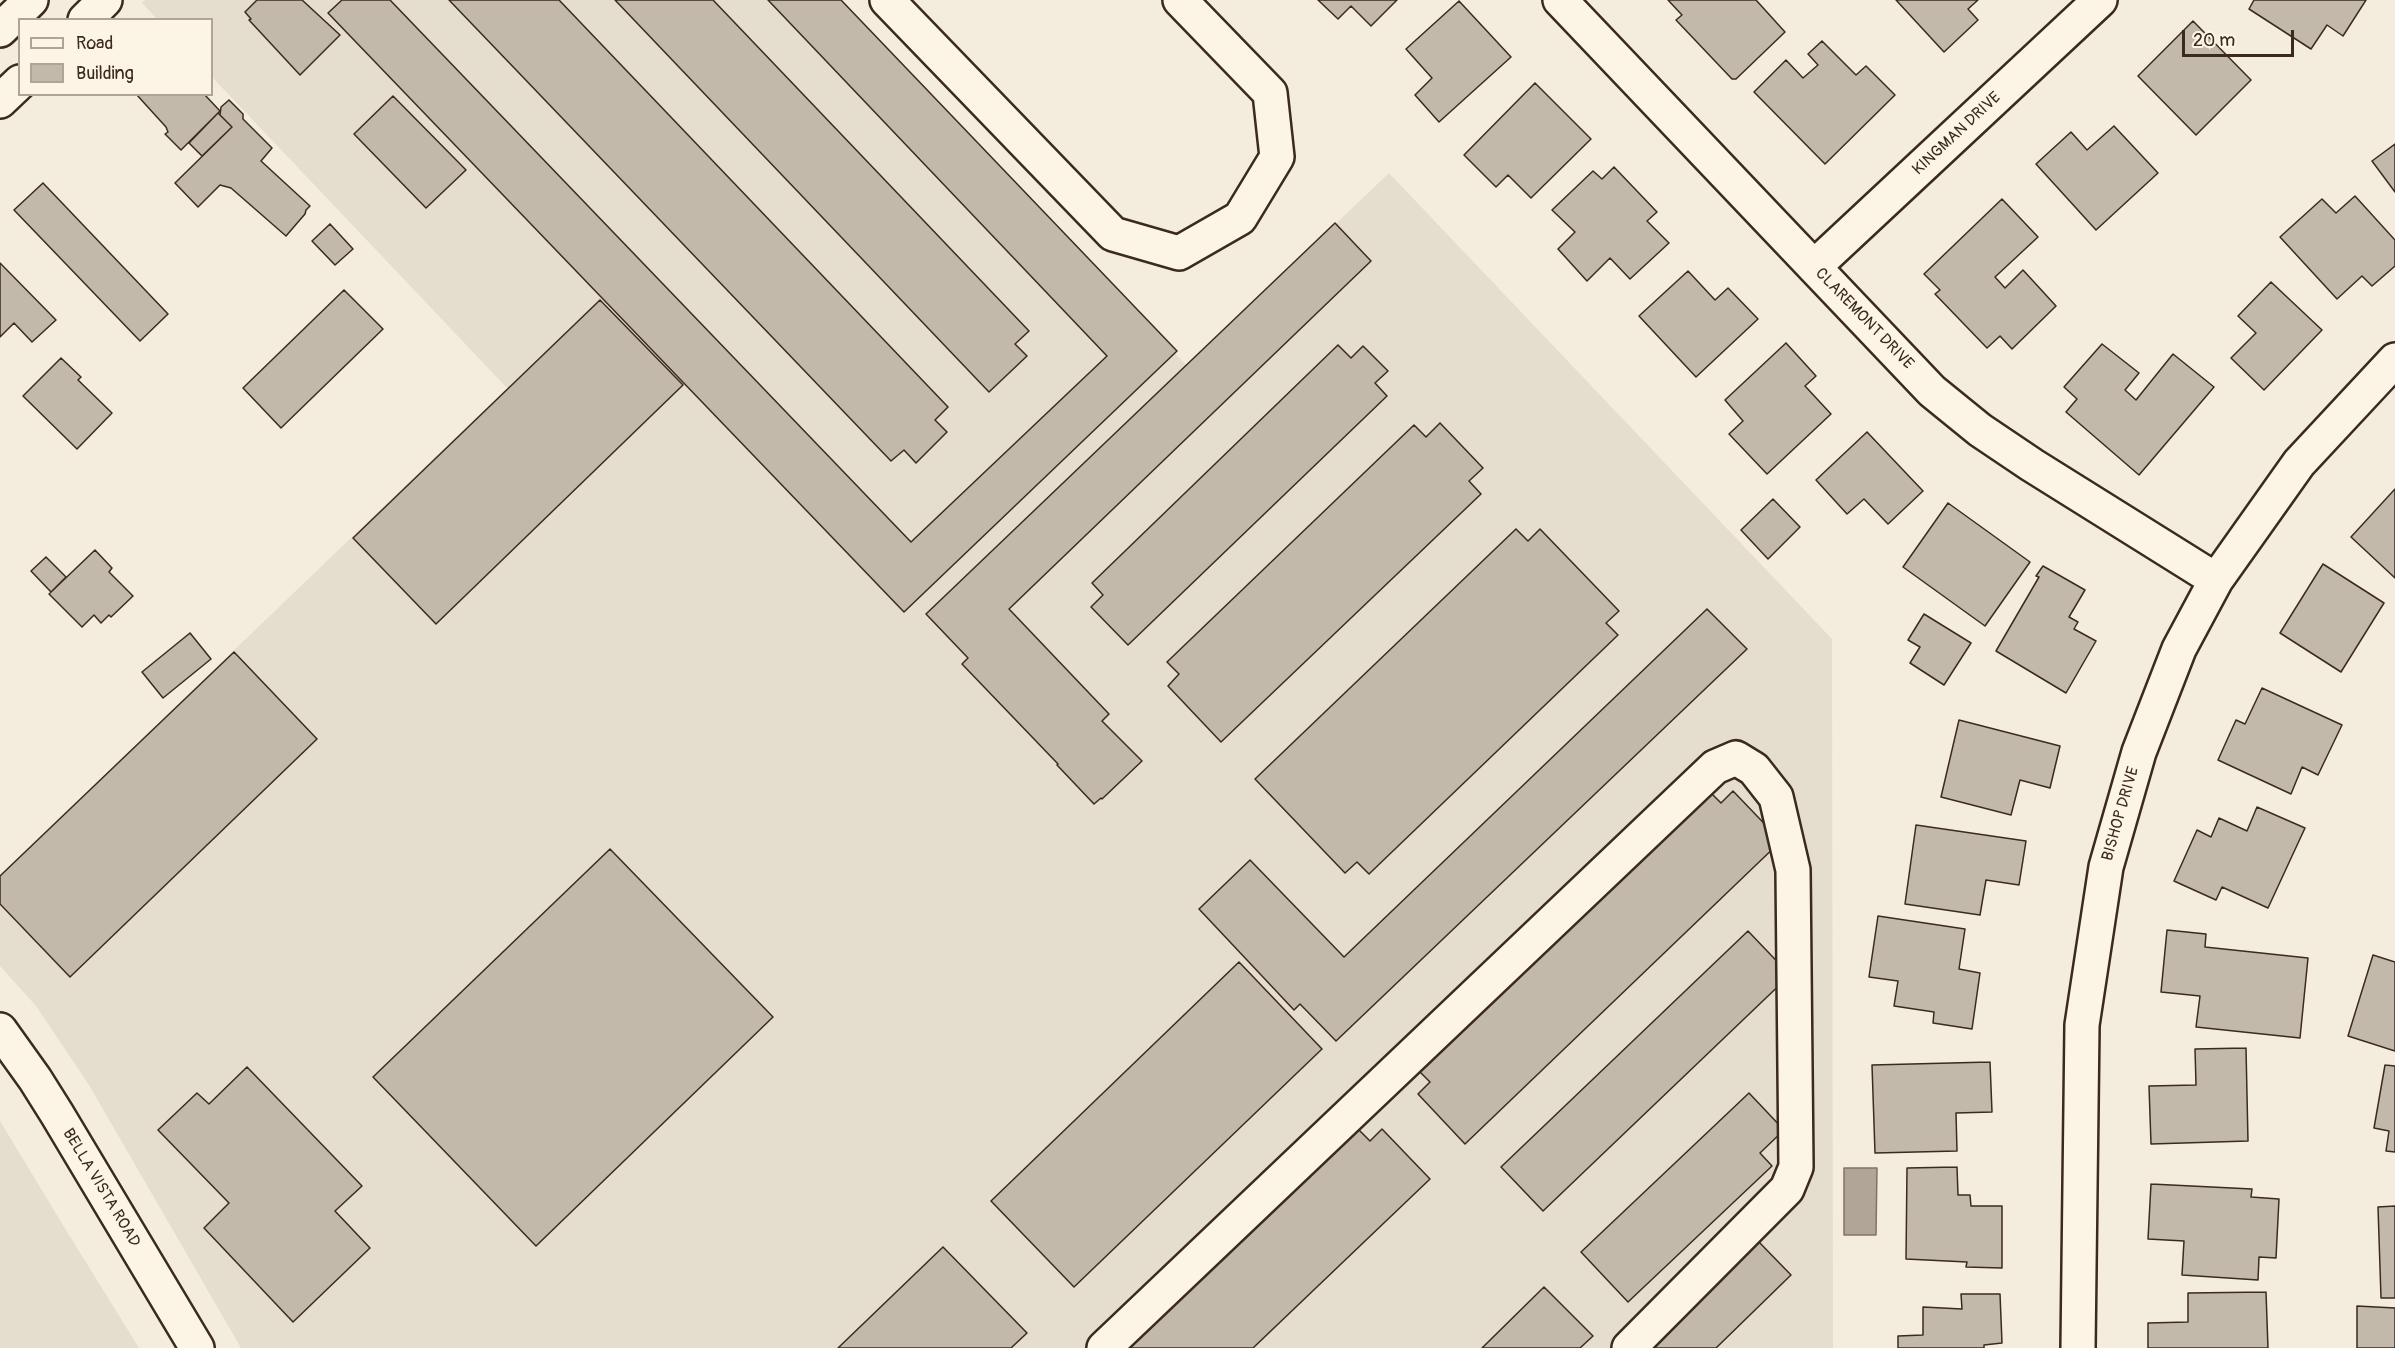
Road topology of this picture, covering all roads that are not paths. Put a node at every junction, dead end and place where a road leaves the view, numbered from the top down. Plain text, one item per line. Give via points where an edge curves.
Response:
1 (105, 0) edge
2 (887, 0) edge
3 (1180, 0) edge
4 (1560, 0) edge
5 (2100, 0) edge
6 (87, 18) edge
7 (18, 84) edge
8 (0, 101) edge
9 (1814, 267) junction
10 (2395, 360) edge
11 (2216, 580) junction
12 (0, 1030) edge
13 (197, 1348) edge
14 (1104, 1348) edge
15 (1629, 1348) edge
16 (2078, 1348) edge

1 - 6 street
2 - 3 street via 1113,234 1179,254 1240,218 1277,157 1270,93
4 - 9 street, CLAREMONT DRIVE
5 - 9 street, KINGMAN DRIVE
7 - 8 street
9 - 11 street, CLAREMONT DRIVE via 1932,391 1980,430
10 - 11 street, BISHOP DRIVE via 2299,463
11 - 16 street, BISHOP DRIVE via 2179,649 2139,752 2106,867 2082,1025
12 - 13 street, BELLA VISTA ROAD via 46,1096
14 - 15 street via 1715,767 1736,759 1754,769 1776,797 1793,870 1796,1167 1787,1189

